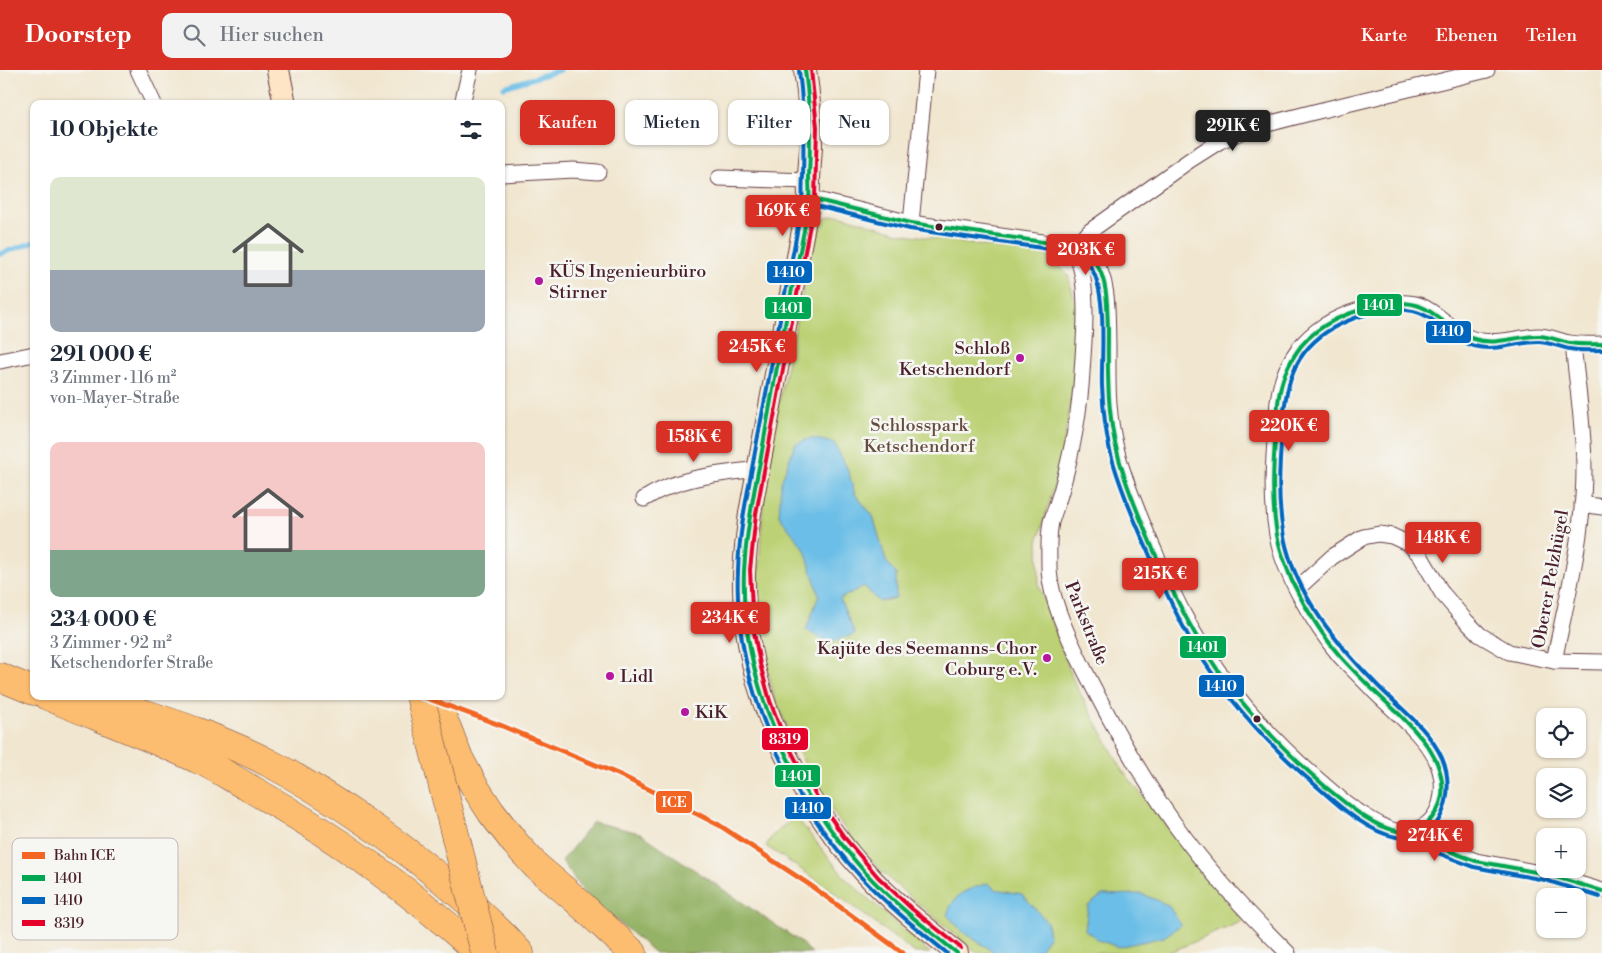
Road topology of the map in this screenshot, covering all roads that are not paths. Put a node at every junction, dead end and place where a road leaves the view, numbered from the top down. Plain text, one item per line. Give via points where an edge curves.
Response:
1 (138, 70) edge
2 (278, 70) edge
3 (470, 70) edge
4 (805, 70) edge
5 (926, 70) edge
6 (1487, 70) edge
7 (152, 100) edge
8 (285, 100) edge
9 (463, 100) edge
10 (598, 172) dead end
11 (505, 174) edge
12 (719, 178) dead end
13 (809, 189) junction
14 (911, 223) junction
15 (1078, 250) junction
16 (1573, 344) junction
17 (1602, 344) edge
18 (30, 355) edge
19 (0, 361) edge
20 (758, 469) junction
21 (644, 499) dead end
22 (1582, 504) junction
23 (1602, 507) edge
24 (1297, 589) junction
25 (1554, 661) junction
26 (1602, 662) edge
27 (0, 666) edge
28 (30, 676) edge
29 (0, 677) edge
30 (30, 689) edge
31 (57, 700) edge
32 (103, 700) edge
33 (421, 700) edge
34 (434, 700) edge
35 (1420, 828) junction
36 (1602, 891) edge
37 (479, 953) edge
38 (485, 953) edge
39 (520, 953) edge
40 (633, 953) edge
41 (956, 953) edge
42 (1288, 953) edge

1 - 7 street
2 - 8 street
3 - 9 street
4 - 13 street via 810,101
5 - 14 street
6 - 15 street via 1248,129 1220,141 1090,231
10 - 11 street
12 - 13 street
13 - 14 street
13 - 20 street
14 - 15 street via 1064,245
15 - 35 street via 1094,260 1106,291 1109,400 1121,465 1139,516 1185,617 1238,699 1300,764 1343,801 1380,825 1401,833
15 - 42 street, Parkstraße via 1085,332 1082,384 1077,426 1051,524 1051,585 1075,651 1101,704 1158,800 1202,859
16 - 17 street
16 - 22 street, Oberer Pelzhügel via 1583,444
16 - 24 street via 1542,336 1499,342 1471,339 1423,306 1406,302 1355,312 1304,340 1284,373 1277,403 1274,454 1277,537
18 - 19 street
20 - 21 street via 681,482 657,490
20 - 41 street via 750,513 744,590 749,648 766,709 797,776 845,848 896,903
22 - 23 street, Oberer Pelzhügel
22 - 25 street, Oberer Pelzhügel
24 - 25 street, Oberer Pelzhügel via 1332,557 1363,537 1392,536 1410,544 1420,555 1442,593 1480,635 1509,652
24 - 35 street via 1315,622 1340,655 1432,751 1439,765 1443,790 1436,814
25 - 26 street, Oberer Pelzhügel
27 - 28 highway
29 - 30 highway
31 - 37 highway via 198,759 275,802 391,879
32 - 39 highway via 212,737 270,763 319,791 410,853 446,882
33 - 38 highway, bridge
34 - 40 highway via 473,784 515,843 536,866
35 - 36 street via 1438,847 1476,861 1546,874

